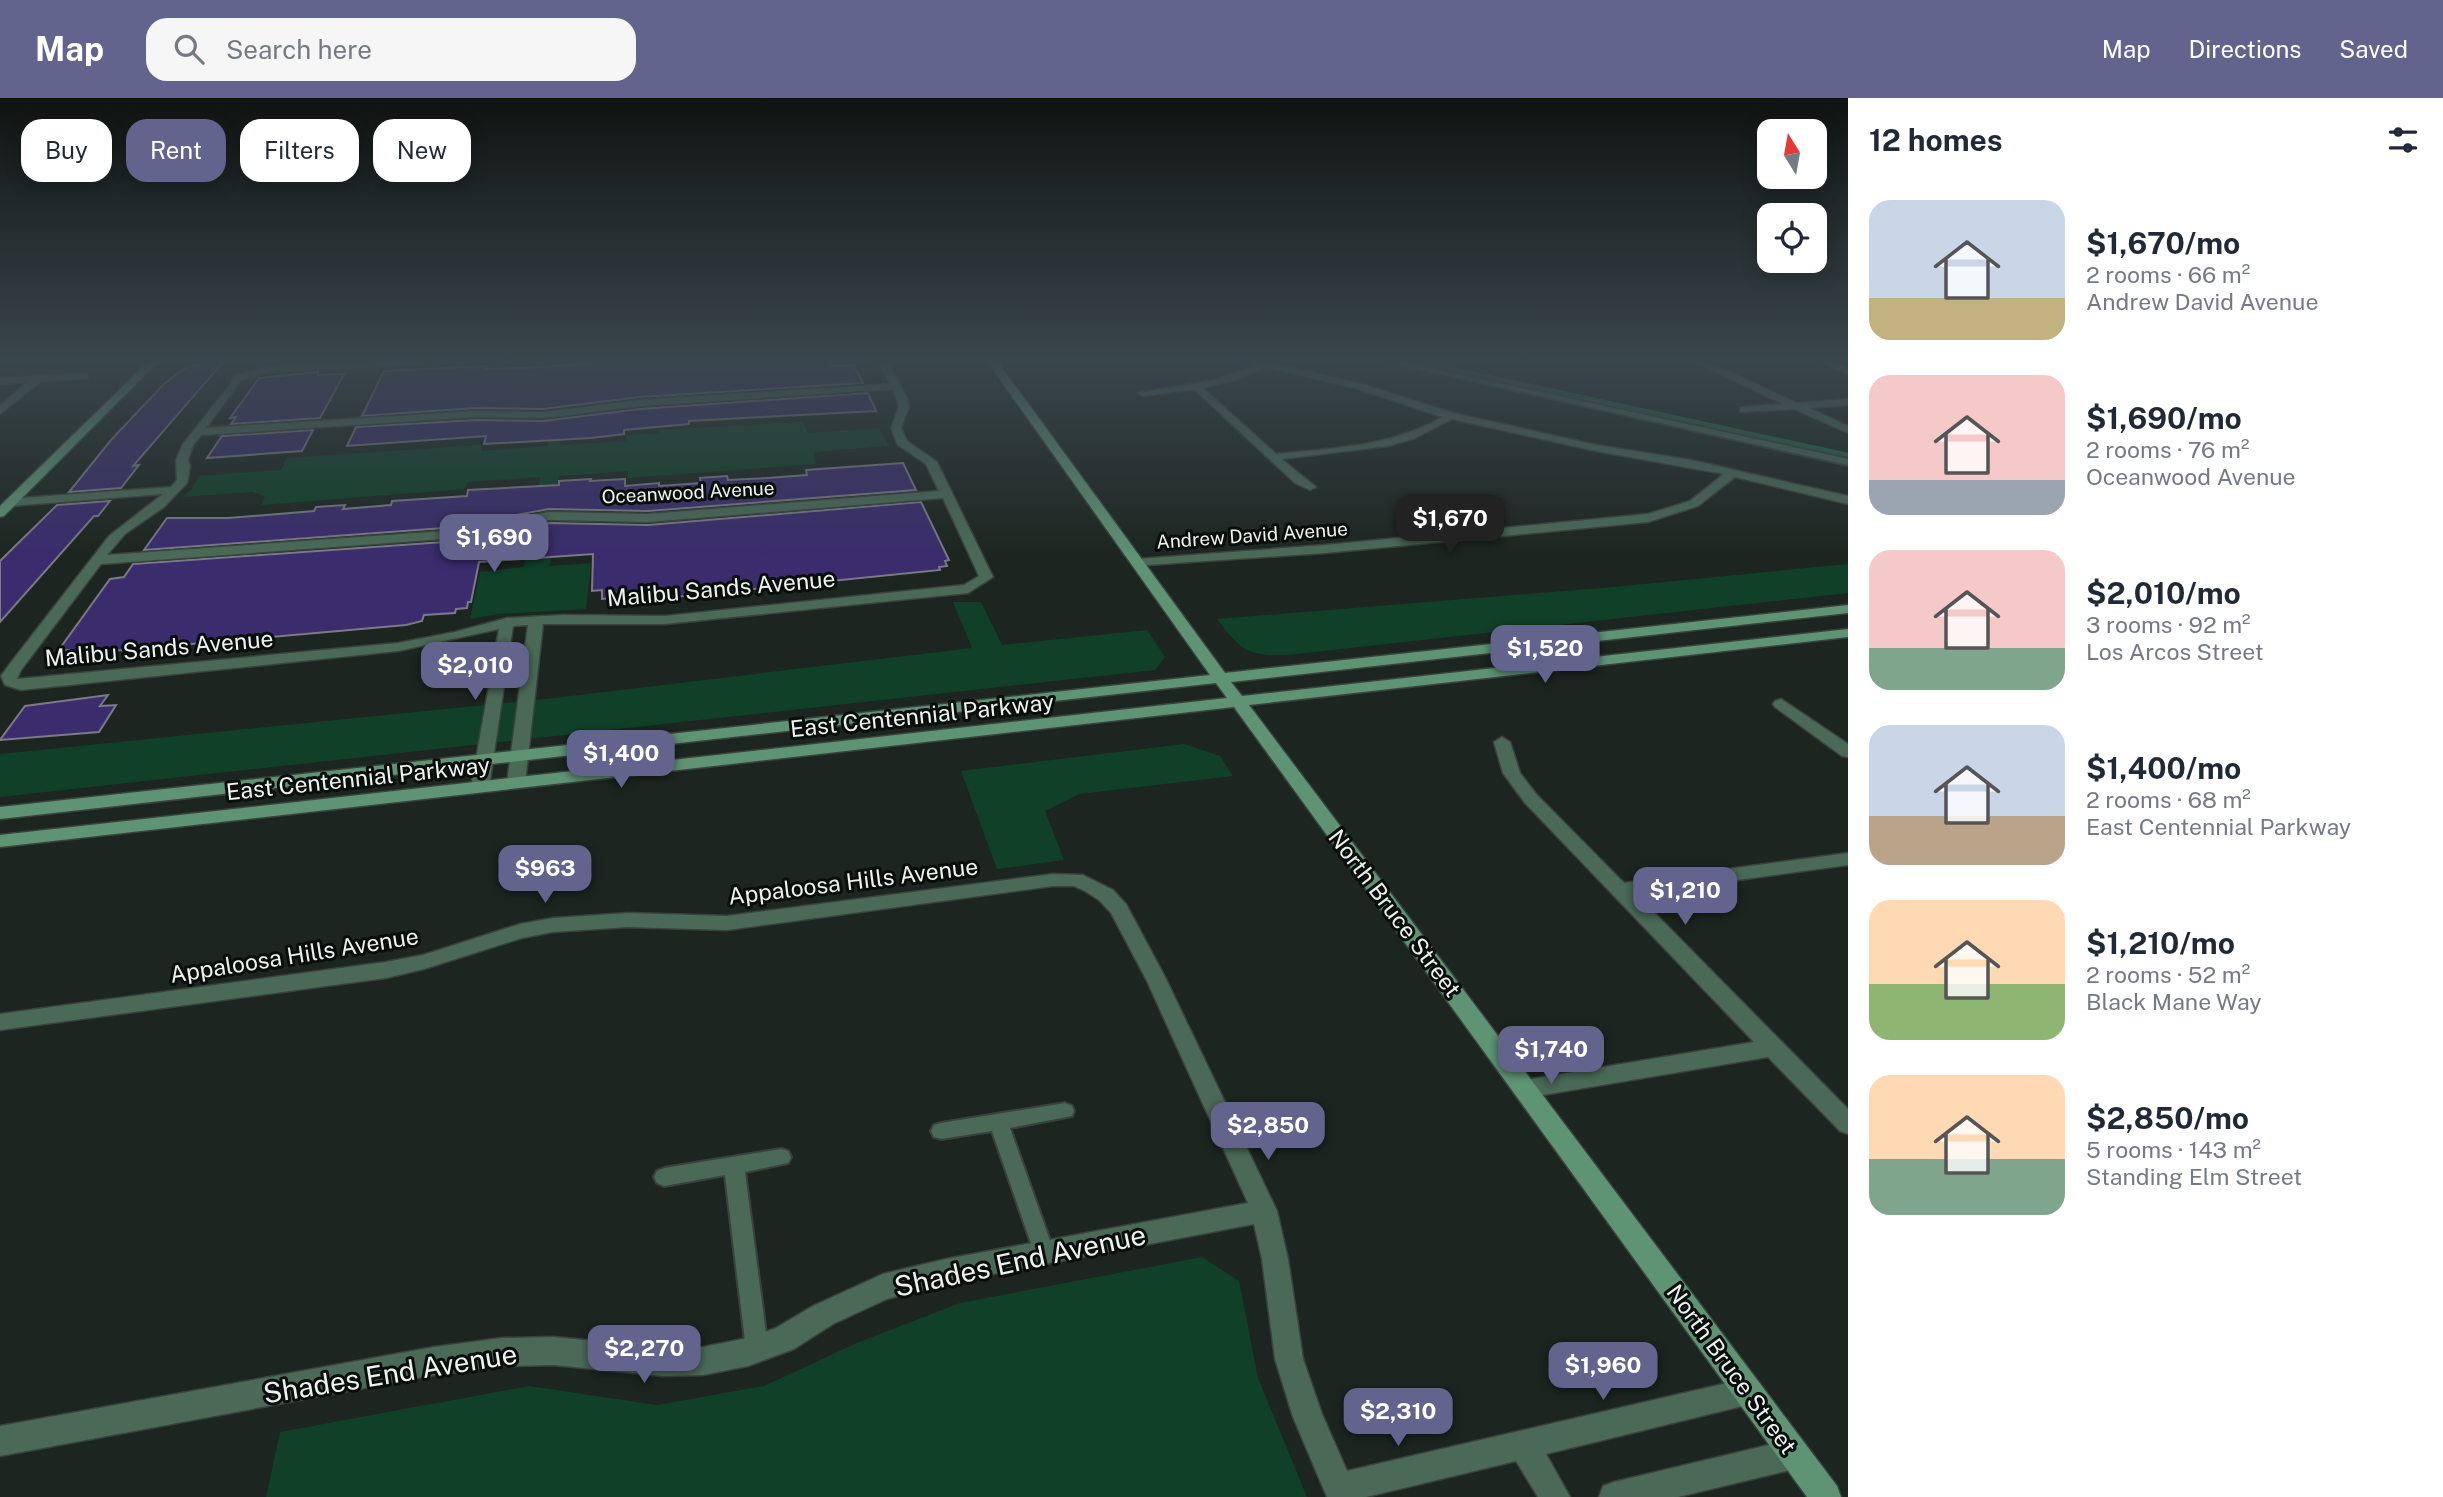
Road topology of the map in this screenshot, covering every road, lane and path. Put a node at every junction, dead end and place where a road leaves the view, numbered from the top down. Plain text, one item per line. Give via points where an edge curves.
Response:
1 (88, 426) edge
2 (202, 426) edge
3 (286, 426) edge
4 (897, 426) edge
5 (1039, 426) edge
6 (1240, 426) edge
7 (1436, 426) edge
8 (1497, 426) edge
9 (1685, 426) edge
10 (198, 432) junction
11 (1274, 457) junction
12 (1848, 462) edge
13 (1732, 473) junction
14 (179, 486) junction
15 (1310, 487) dead end
16 (21, 492) junction
17 (946, 494) junction
18 (1848, 500) edge
19 (11, 502) junction
20 (0, 513) edge
21 (97, 560) junction
22 (1138, 563) junction
23 (1848, 609) edge
24 (536, 620) junction
25 (507, 622) junction
26 (1848, 633) edge
27 (1221, 679) junction
28 (1238, 702) junction
29 (1781, 704) dead end
30 (1502, 741) dead end
31 (1848, 752) edge
32 (519, 755) junction
33 (484, 759) junction
34 (516, 783) junction
35 (480, 787) junction
36 (0, 813) edge
37 (0, 841) edge
38 (1848, 859) edge
39 (1620, 890) junction
40 (0, 1022) edge
41 (1773, 1046) junction
42 (1525, 1089) junction
43 (1065, 1111) dead end
44 (999, 1122) junction
45 (1848, 1124) edge
46 (941, 1130) dead end
47 (781, 1157) dead end
48 (734, 1165) junction
49 (664, 1177) dead end
50 (1264, 1211) junction
51 (1044, 1252) junction
52 (757, 1349) junction
53 (1749, 1392) junction
54 (0, 1441) edge
55 (1524, 1446) junction
56 (1794, 1454) junction
57 (1341, 1492) edge
58 (1555, 1497) edge
59 (1614, 1497) edge
60 (1826, 1497) edge

1 - 16 main road
2 - 10 street
3 - 10 street
4 - 17 street via 902,443 931,462
5 - 22 main road, North Bruce Street
6 - 11 street
7 - 11 street via 1404,440
8 - 13 street
9 - 12 lane
10 - 14 street via 184,453
11 - 15 street
13 - 18 street
13 - 22 street, Andrew David Avenue via 1694,506 1648,518
14 - 16 street
14 - 19 street
14 - 21 street via 121,531
16 - 19 main road
17 - 21 street, Oceanwood Avenue via 648,518 549,516 444,535
17 - 24 street, Malibu Sands Avenue via 984,571 986,577 978,585 952,592 665,620
19 - 20 main road
21 - 25 street, Malibu Sands Avenue via 14,668 10,682 21,685 336,654 426,643
22 - 27 main road, North Bruce Street
23 - 27 main road, East Centennial Parkway
24 - 25 street, Malibu Sands Avenue
24 - 32 street
25 - 33 street
26 - 28 main road, East Centennial Parkway
27 - 28 main road, North Bruce Street
27 - 32 main road, East Centennial Parkway
28 - 34 main road, East Centennial Parkway
28 - 42 main road, North Bruce Street
29 - 31 street
30 - 39 street via 1518,785
32 - 33 main road, East Centennial Parkway
32 - 34 street
33 - 35 street
33 - 36 main road, East Centennial Parkway
34 - 35 main road, East Centennial Parkway
35 - 37 main road, East Centennial Parkway
38 - 39 street
39 - 41 street
40 - 50 street, Appaloosa Hills Avenue via 386,970 520,931 565,923 727,923 1076,880 1092,886 1119,909
41 - 42 street
41 - 45 street
42 - 53 main road, North Bruce Street
43 - 44 lane
44 - 46 lane
44 - 51 lane
47 - 48 lane
48 - 49 lane
48 - 52 lane
50 - 51 street, Shades End Avenue
50 - 57 street via 1289,1359
51 - 52 street, Shades End Avenue via 883,1287
52 - 54 street, Shades End Avenue via 703,1361 663,1362 554,1351 502,1352
53 - 55 street
53 - 56 main road, North Bruce Street
55 - 57 street
55 - 58 street
56 - 59 street
56 - 60 main road, North Bruce Street

